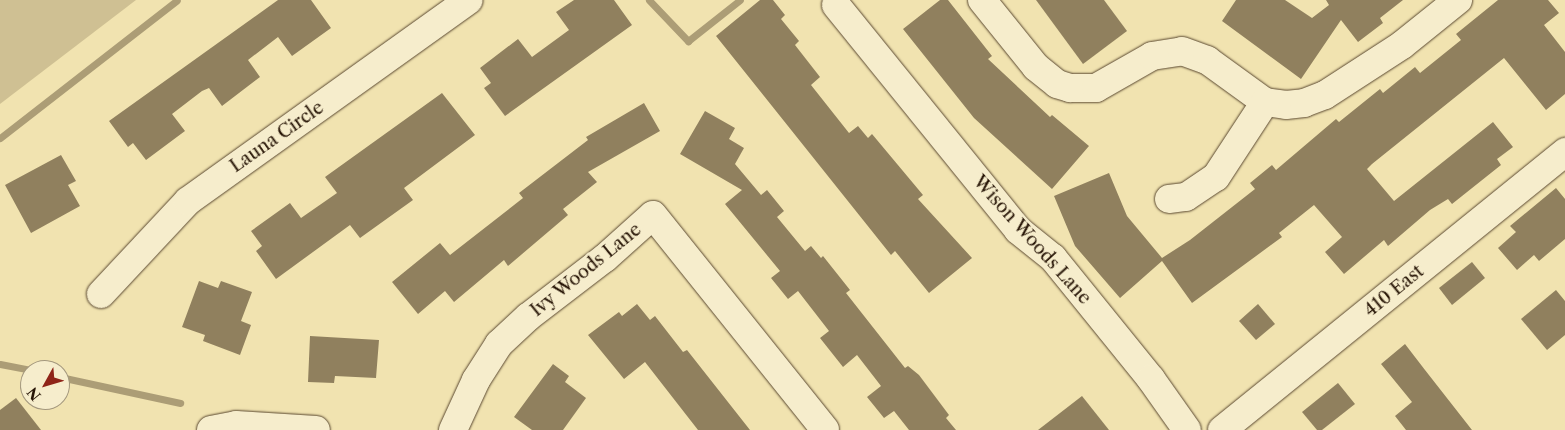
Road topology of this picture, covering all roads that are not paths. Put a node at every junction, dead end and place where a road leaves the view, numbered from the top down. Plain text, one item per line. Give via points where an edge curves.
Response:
1 (469, 0) edge
2 (982, 0) edge
3 (1458, 0) edge
4 (836, 5) dead end
5 (1265, 102) junction
6 (1565, 152) edge
7 (1169, 199) dead end
8 (101, 294) dead end
9 (211, 430) edge
10 (316, 430) edge
11 (453, 430) edge
12 (825, 430) edge
13 (1188, 430) edge
14 (1222, 430) edge

1 - 8 street, Launa Circle via 188,200
2 - 5 street via 1036,67 1058,84 1070,88 1102,86 1152,56 1182,51 1207,60
3 - 5 street via 1402,45 1325,95 1304,102
4 - 13 street, Wison Woods Lane via 1018,230 1053,258
5 - 7 street via 1216,177 1186,197
6 - 14 street, 410 East
9 - 10 street via 236,425
11 - 12 street, Ivy Woods Lane via 476,380 500,344 528,317 605,258 653,215

